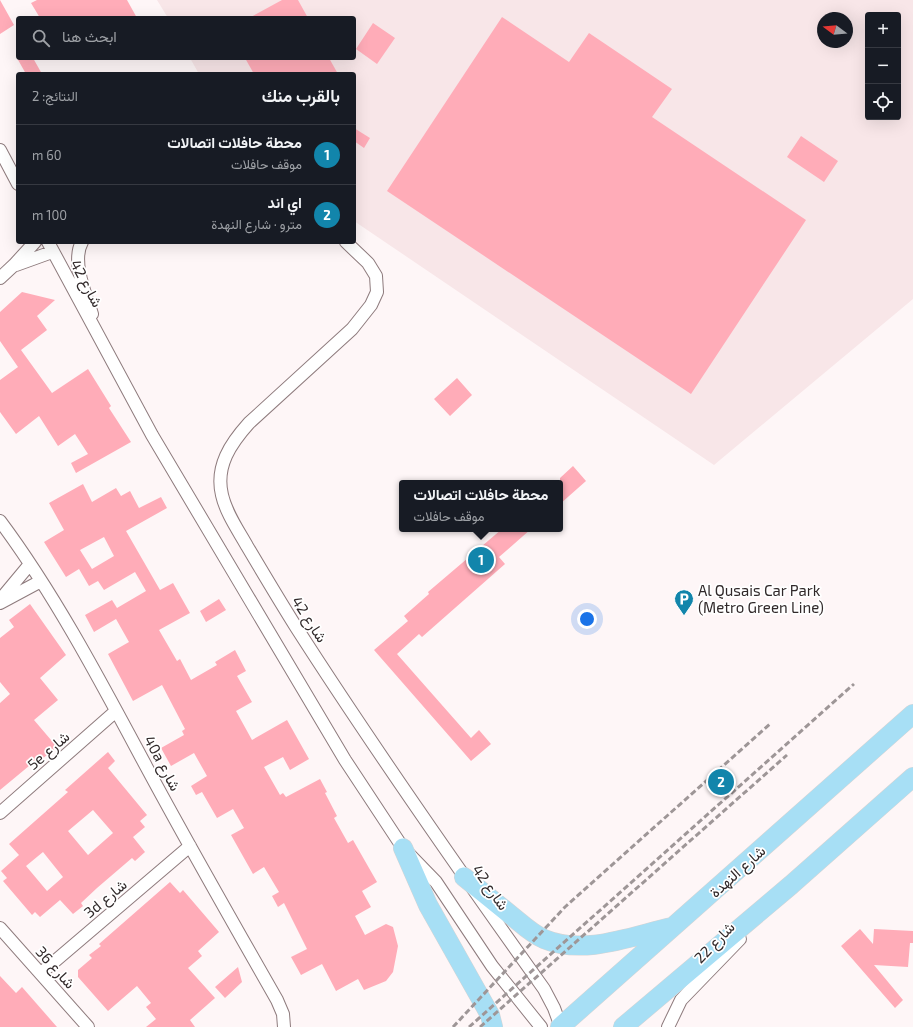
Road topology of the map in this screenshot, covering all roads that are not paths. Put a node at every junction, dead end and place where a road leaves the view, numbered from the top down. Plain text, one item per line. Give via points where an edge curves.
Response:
1 (0, 150) edge
2 (16, 180) edge
3 (33, 244) edge
4 (81, 244) edge
5 (348, 244) edge
6 (50, 247) edge
7 (14, 265) junction
8 (0, 278) edge
9 (99, 338) junction
10 (0, 521) edge
11 (30, 564) junction
12 (41, 581) junction
13 (0, 600) edge
14 (0, 603) edge
15 (116, 711) junction
16 (913, 714) edge
17 (913, 777) edge
18 (0, 812) edge
19 (190, 846) junction
20 (403, 848) junction
21 (464, 877) junction
22 (792, 885) junction
23 (674, 927) junction
24 (0, 928) edge
25 (41, 973) junction
26 (88, 1027) edge
27 (284, 1027) edge
28 (493, 1027) edge
29 (541, 1027) edge
30 (561, 1027) edge
31 (623, 1027) edge
32 (668, 1027) edge

1 - 2 street
3 - 7 street
4 - 9 street, شارع 42 via 78,269
5 - 21 street, شارع 42 via 368,263 376,276 376,292 371,305 352,329 249,422 235,439 225,456 220,475 221,494 228,513 280,602 363,732
6 - 7 street
6 - 9 street, شارع 42
7 - 8 street
9 - 20 street, شارع 42 via 152,435 259,618 344,760
10 - 11 street, 40a شارع
11 - 12 street, 40a شارع
11 - 13 street
12 - 14 street
12 - 15 street, 40a شارع
15 - 18 street, 5e شارع
15 - 19 street, 40a شارع
16 - 23 main road, شارع النهدة
17 - 22 main road
19 - 25 street, 3d شارع
19 - 27 street, 40a شارع via 277,1000 283,1014
20 - 28 main road via 421,891 490,1015
20 - 29 street, شارع 42 via 436,882 492,966
21 - 23 main road via 528,929 544,939 565,945 605,943
21 - 30 street, شارع 42 via 544,989
22 - 31 main road
22 - 32 street, شارع 22 via 680,1000
23 - 30 main road, شارع النهدة
24 - 25 street, شارع 36
25 - 26 street, شارع 36

